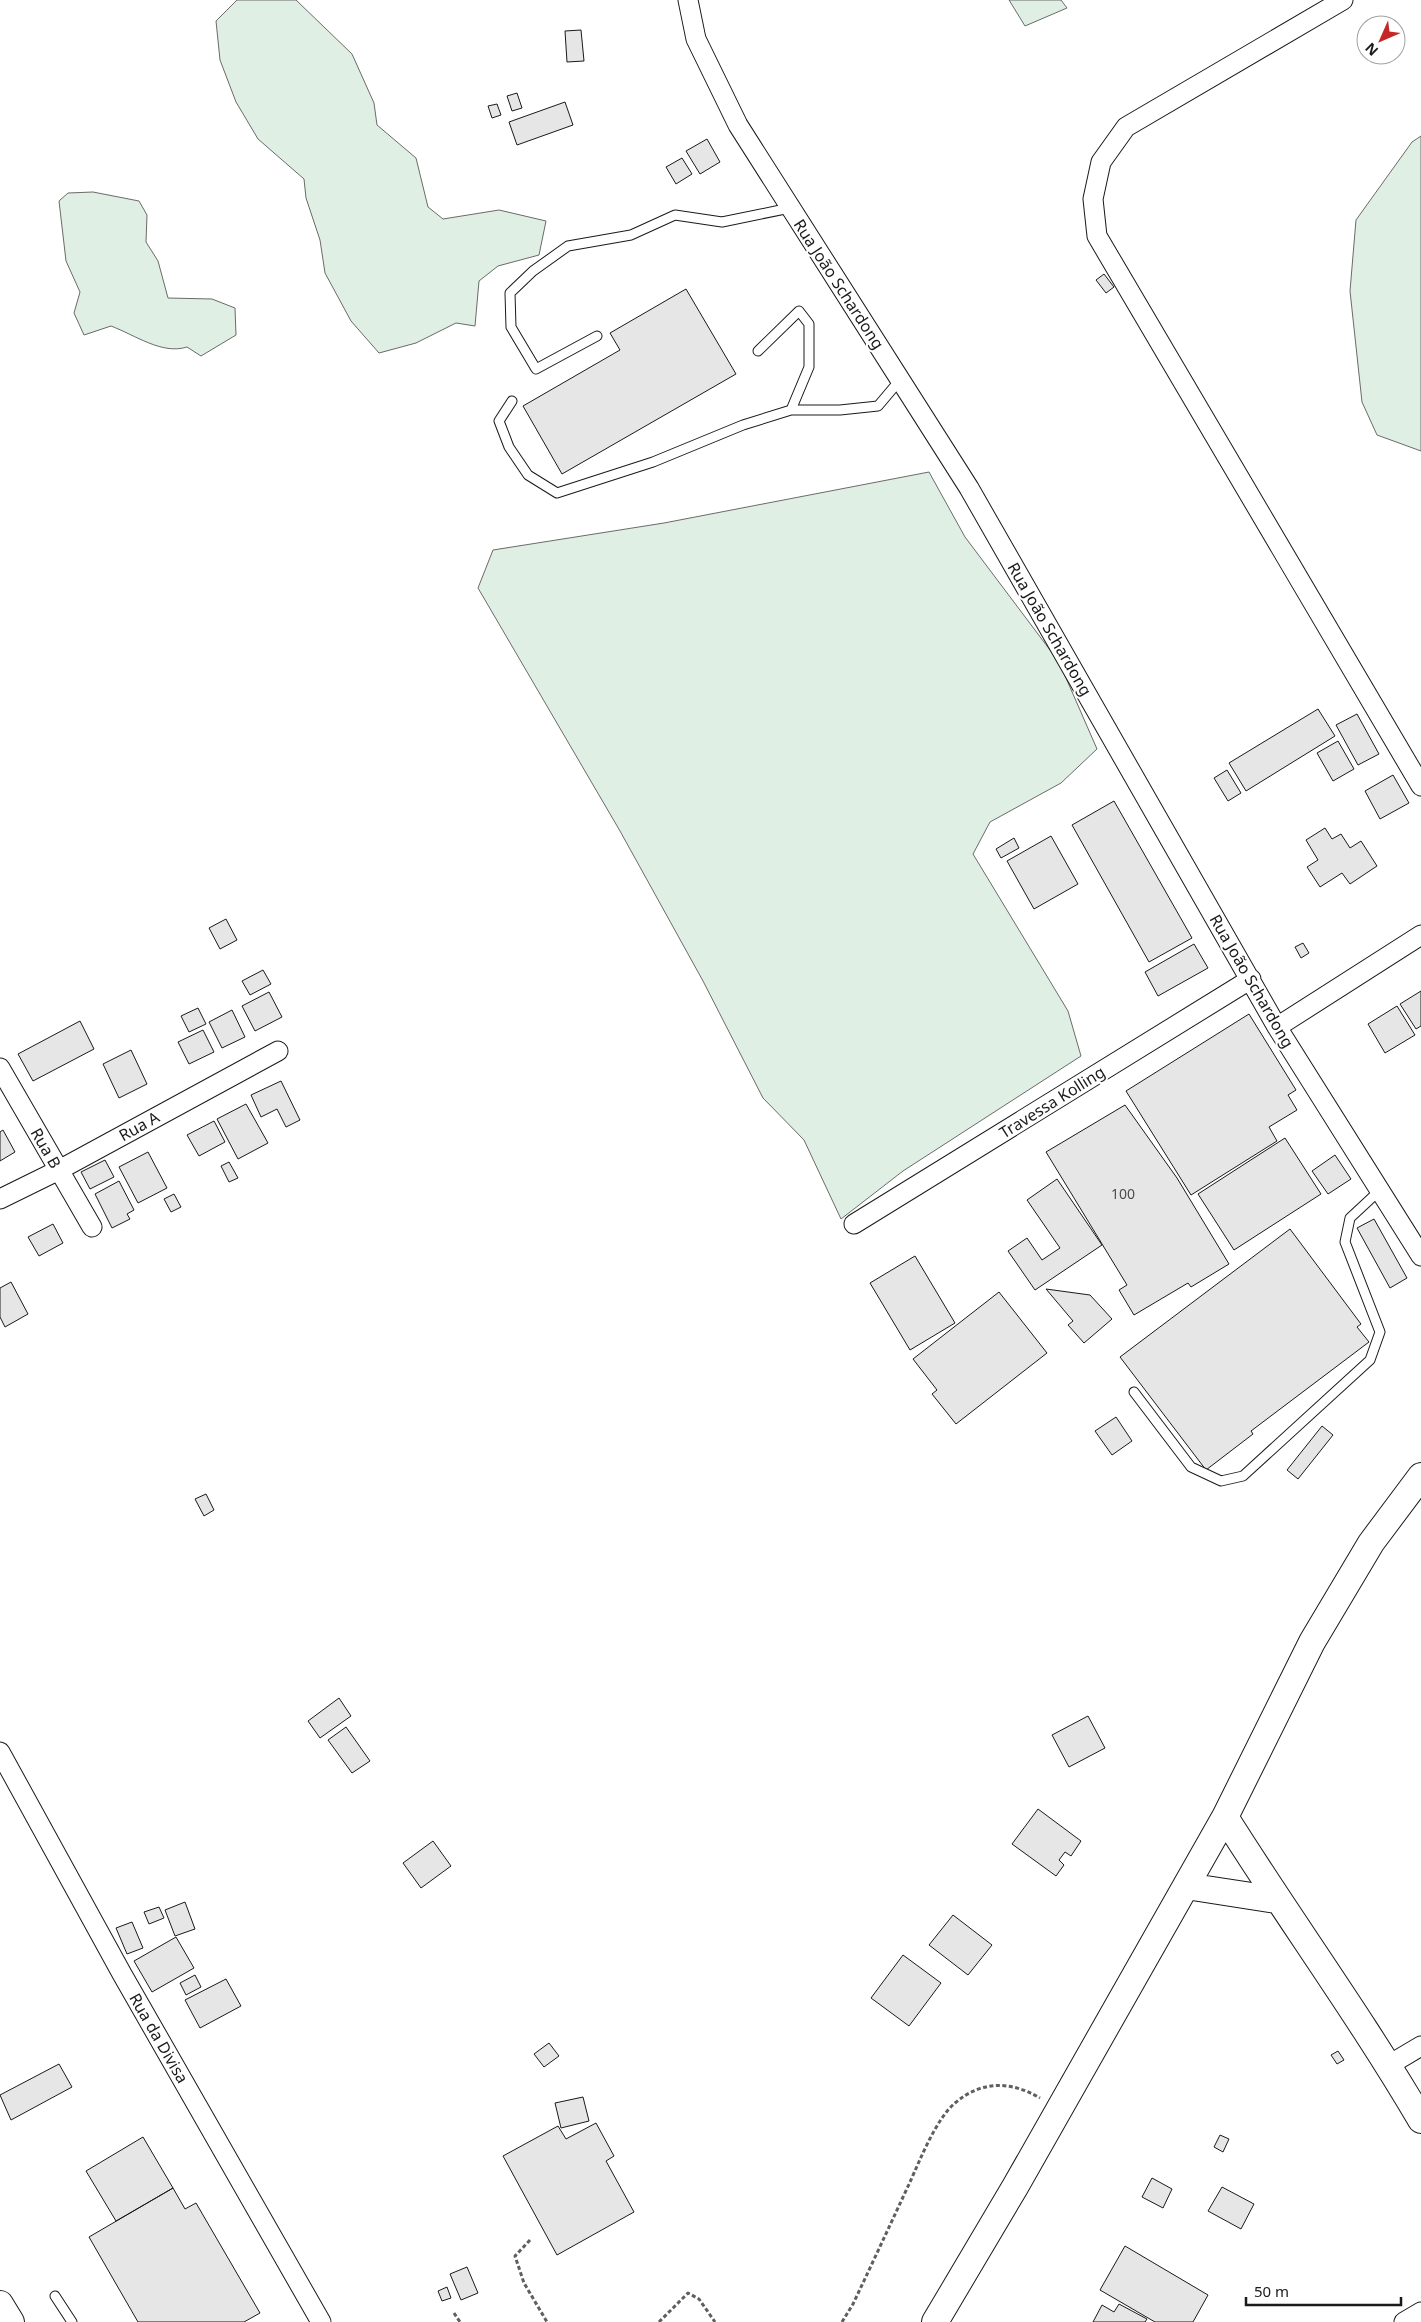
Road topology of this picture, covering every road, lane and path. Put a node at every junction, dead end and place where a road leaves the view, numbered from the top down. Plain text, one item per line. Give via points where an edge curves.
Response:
1 (688, 0) edge
2 (1342, 0) edge
3 (790, 208) junction
4 (596, 336) dead end
5 (758, 351) dead end
6 (900, 380) junction
7 (512, 401) dead end
8 (790, 410) junction
9 (1421, 786) edge
10 (1421, 935) edge
11 (1251, 980) junction
12 (1277, 1026) junction
13 (278, 1051) dead end
14 (0, 1068) edge
15 (59, 1170) junction
16 (1379, 1191) junction
17 (0, 1200) edge
18 (854, 1224) dead end
19 (92, 1227) dead end
20 (1419, 1251) edge
21 (1134, 1392) dead end
22 (1421, 1476) edge
23 (0, 1752) edge
24 (1225, 1817) junction
25 (1186, 1886) junction
26 (1277, 1900) junction
27 (1421, 2046) edge
28 (1389, 2065) junction
29 (1058, 2109) junction
30 (1421, 2120) edge
31 (530, 2240) dead end
32 (56, 2296) dead end
33 (0, 2304) edge
34 (1421, 2312) edge
35 (454, 2313) dead end
36 (11, 2322) edge
37 (72, 2322) edge
38 (321, 2322) edge
39 (460, 2322) edge
40 (547, 2322) edge
41 (659, 2322) edge
42 (715, 2322) edge
43 (842, 2322) edge
44 (935, 2322) edge
45 (1404, 2322) edge

1 - 3 street, Rua João Schardong via 696,40 738,125
2 - 9 street via 1126,127 1101,162 1093,199 1097,236
3 - 4 lane via 722,222 675,215 631,235 568,246 533,271 510,293 511,327 536,369
3 - 6 street, Rua João Schardong
5 - 8 lane via 799,311 809,324 808,367
6 - 8 lane via 878,406
6 - 11 street, Rua João Schardong via 969,488
7 - 8 lane via 499,421 509,447 528,475 557,493 653,462 743,425
10 - 12 street
11 - 12 street, Rua João Schardong
11 - 18 street, Travessa Kolling
12 - 16 street, Rua João Schardong
13 - 15 street, Rua A
14 - 15 street, Rua B
15 - 17 street, Rua A
15 - 19 street, Rua B
16 - 20 street, Rua João Schardong
16 - 21 lane via 1350,1218 1345,1242 1380,1332 1370,1360 1243,1476 1221,1481 1191,1467
22 - 24 main road via 1371,1543 1312,1642
23 - 38 street, Rua da Divisa via 122,1974
24 - 25 main road
24 - 26 main road
25 - 26 main road
25 - 29 main road
26 - 28 main road
27 - 28 street
28 - 30 main road
29 - 43 path via 1024,2089 1006,2084 976,2090 954,2104 932,2135
29 - 44 main road
31 - 40 path via 515,2256 524,2282
32 - 37 lane
33 - 36 main road
34 - 45 street
35 - 39 path
41 - 42 path via 688,2293 699,2299

